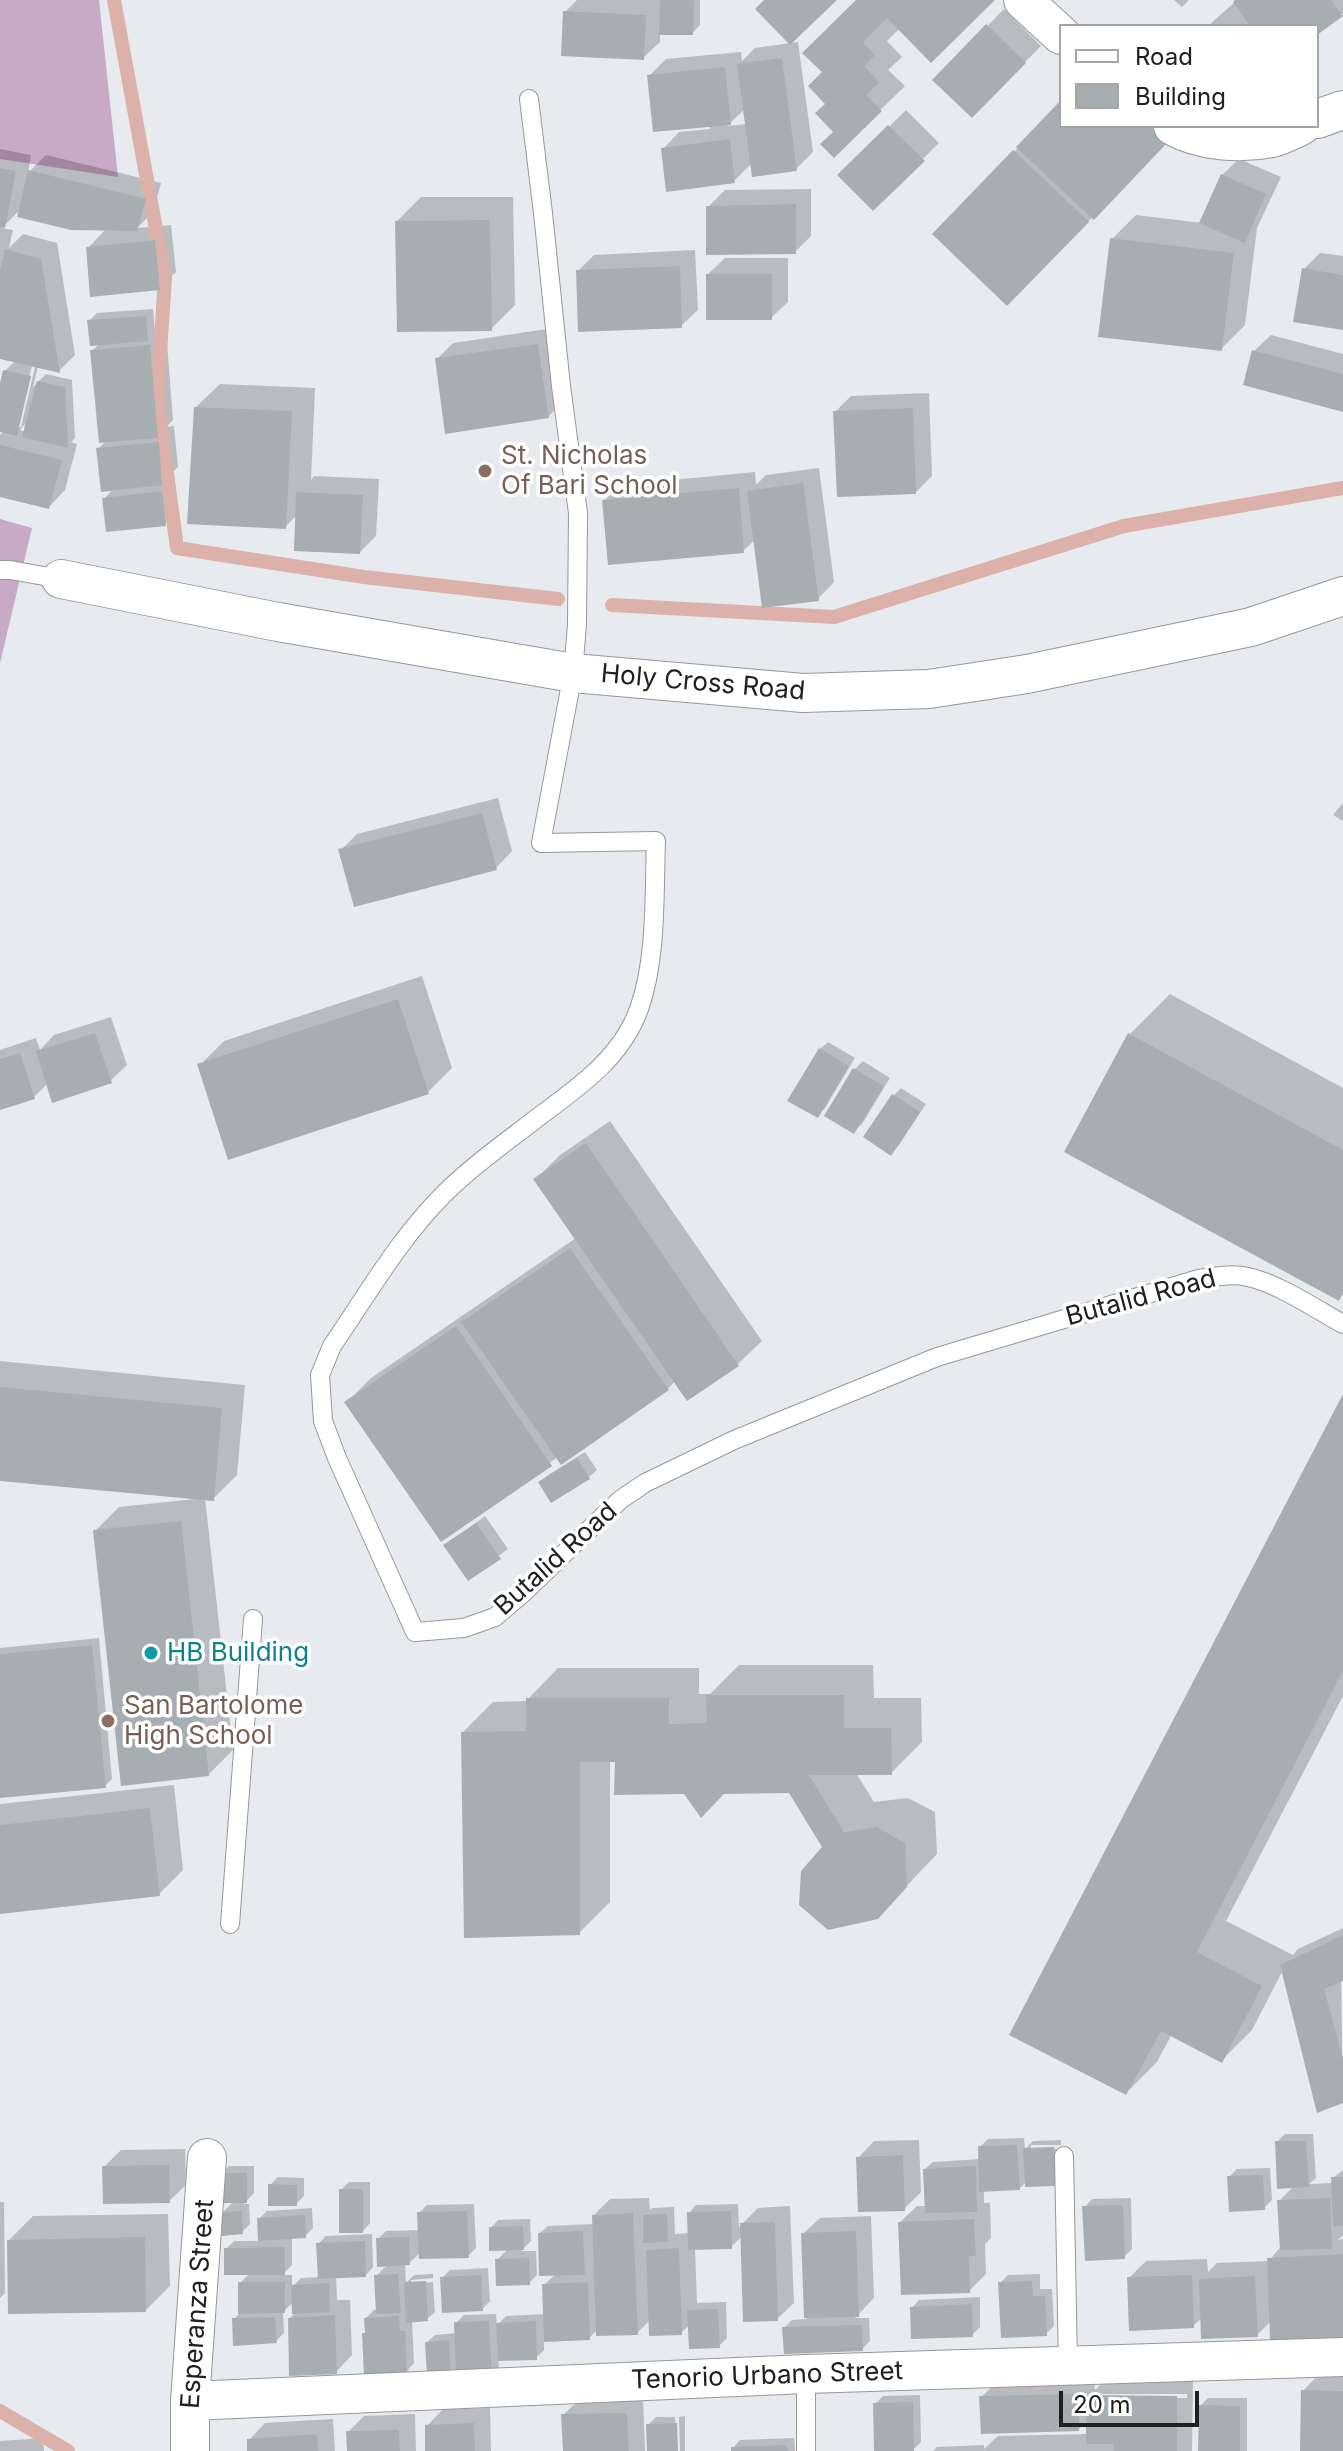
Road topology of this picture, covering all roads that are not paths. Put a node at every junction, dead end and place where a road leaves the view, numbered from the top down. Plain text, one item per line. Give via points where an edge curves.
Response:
1 (1023, 0) edge
2 (1059, 33) edge
3 (529, 99) dead end
4 (1343, 110) edge
5 (1319, 118) edge
6 (1176, 128) edge
7 (1296, 128) edge
8 (3, 567) edge
9 (61, 579) joint
10 (1343, 596) edge
11 (573, 673) junction
12 (1343, 1324) edge
13 (253, 1619) dead end
14 (230, 1924) dead end
15 (1064, 2156) dead end
16 (207, 2158) dead end
17 (1343, 2357) edge
18 (1068, 2364) junction
19 (806, 2374) junction
20 (190, 2401) junction
21 (190, 2451) edge
22 (806, 2451) edge

1 - 2 street
3 - 11 lane via 578,513
4 - 5 street
6 - 7 street via 1229,141 1274,138
8 - 9 lane
9 - 11 street, Holy Cross Road
10 - 11 street, Holy Cross Road via 1251,627 929,689 803,693
11 - 12 lane, Butalid Road via 541,843 656,841 649,965 639,1010 617,1050 586,1082 480,1161 410,1231 322,1368 323,1421 415,1632 464,1628 495,1617 645,1483 734,1440 937,1357 1198,1279 1227,1275 1271,1286
13 - 14 lane
15 - 18 lane
16 - 20 street, Esperanza Street
17 - 18 street, Tenorio Urbano Street
18 - 19 street, Tenorio Urbano Street
19 - 20 street, Tenorio Urbano Street
19 - 22 lane
20 - 21 street, Esperanza Street

